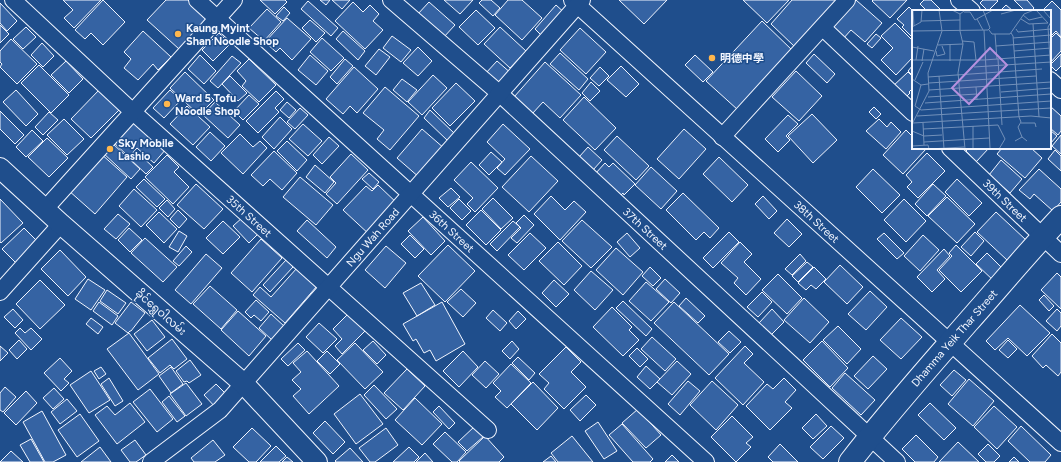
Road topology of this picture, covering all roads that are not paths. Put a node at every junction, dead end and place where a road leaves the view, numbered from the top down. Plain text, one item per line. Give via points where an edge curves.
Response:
1 (13, 0) edge
2 (197, 0) edge
3 (234, 0) edge
4 (391, 0) edge
5 (847, 0) edge
6 (959, 0) edge
7 (578, 2) edge
8 (971, 10) edge
9 (218, 19) junction
10 (823, 28) junction
11 (1051, 81) edge
12 (1061, 90) edge
13 (499, 93) junction
14 (133, 112) junction
15 (912, 112) edge
16 (722, 137) junction
17 (951, 149) edge
18 (0, 168) edge
19 (412, 194) junction
20 (45, 209) junction
21 (1061, 217) edge
22 (61, 224) junction
23 (1042, 236) junction
24 (1061, 254) edge
25 (329, 287) junction
26 (0, 292) edge
27 (950, 342) junction
28 (244, 384) junction
29 (488, 430) dead end
30 (870, 437) junction
31 (1061, 443) edge
32 (151, 462) edge
33 (317, 462) edge
34 (706, 462) edge
35 (850, 462) edge
36 (897, 462) edge

1 - 14 street, 35th Street
2 - 9 street, 36th Street
3 - 9 street
4 - 13 street, 37th Street
5 - 10 street
6 - 8 street
7 - 13 street, Ngu Wah Road
7 - 16 street, 38th Street
9 - 14 street
9 - 19 street, 36th Street
10 - 15 street
10 - 16 street
11 - 12 street
13 - 19 street, Ngu Wah Road
13 - 30 street, 37th Street
14 - 20 street
14 - 25 street, 35th Street
16 - 27 street, 38th Street
17 - 23 street, 39th Street
18 - 20 street, ခိုင်ရွှေဝါလမ်း
19 - 25 street, Ngu Wah Road
19 - 34 street, 36th Street
20 - 22 street, ခိုင်ရွှေဝါလမ်း
21 - 23 main road, Dhamma Yeik Thar Street
22 - 26 street
22 - 28 street, ခိုင်ရွှေဝါလမ်း
23 - 24 street, 39th Street
23 - 27 main road, Dhamma Yeik Thar Street
25 - 28 street, Ngu Wah Road
25 - 29 street, 35th Street
27 - 30 main road, Dhamma Yeik Thar Street
27 - 31 street, 38th Street
28 - 32 street, Ngu Wah Road via 220,410
28 - 33 street, ခိုင်ရွှေဝါလမ်း
30 - 35 main road, Dhamma Yeik Thar Street
30 - 36 street, 37th Street

